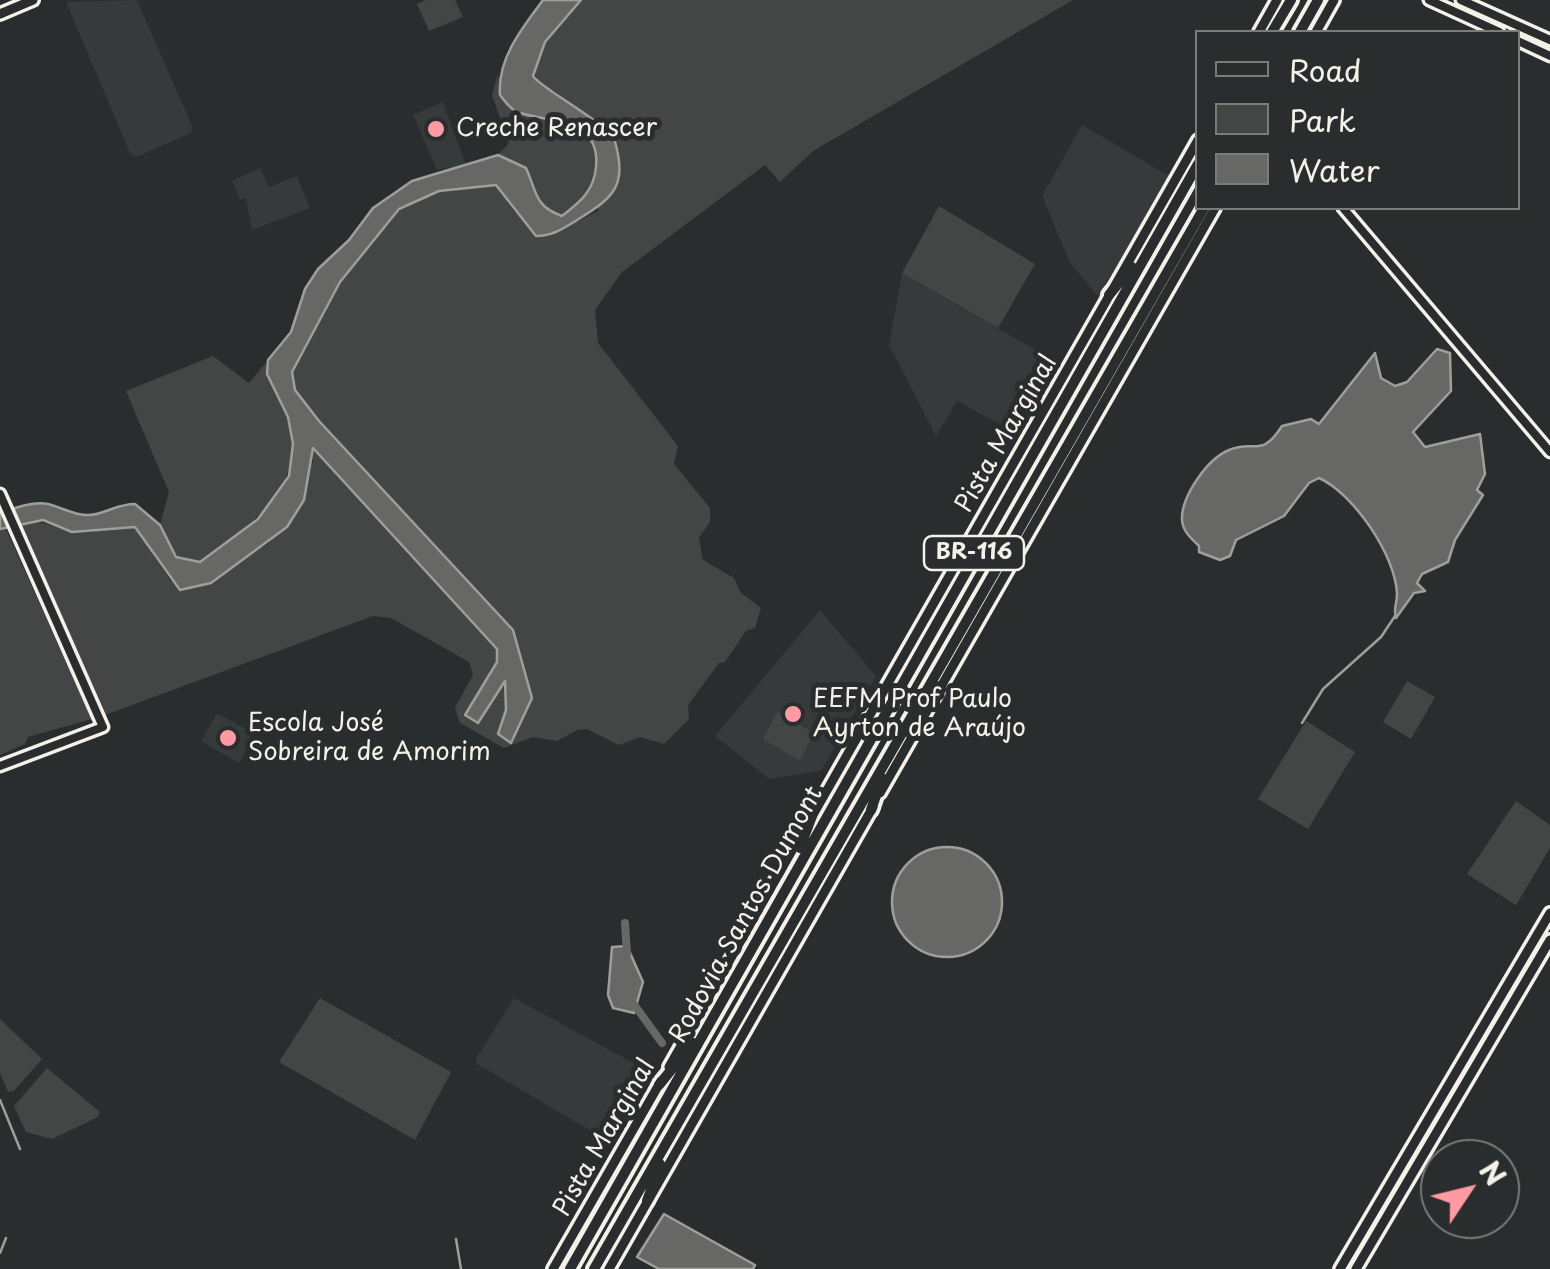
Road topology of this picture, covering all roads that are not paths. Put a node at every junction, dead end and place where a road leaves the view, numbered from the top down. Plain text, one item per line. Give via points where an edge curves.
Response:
1 (33, 0) edge
2 (1278, 0) edge
3 (1291, 0) edge
4 (1318, 0) edge
5 (1334, 0) edge
6 (1429, 0) edge
7 (1461, 0) edge
8 (0, 14) edge
9 (1260, 30) edge
10 (1273, 30) edge
11 (1301, 30) edge
12 (1317, 30) edge
13 (1495, 30) edge
14 (1550, 40) edge
15 (1520, 42) edge
16 (1550, 56) edge
17 (1195, 145) edge
18 (1195, 169) edge
19 (1203, 210) edge
20 (1214, 210) edge
21 (1345, 210) edge
22 (1157, 235) junction
23 (1109, 295) junction
24 (1550, 452) edge
25 (1, 496) edge
26 (892, 752) junction
27 (0, 766) edge
28 (871, 810) junction
29 (812, 816) junction
30 (792, 872) junction
31 (1550, 913) edge
32 (1550, 940) edge
33 (712, 1019) junction
34 (659, 1085) junction
35 (668, 1138) junction
36 (647, 1200) junction
37 (554, 1269) edge
38 (570, 1269) edge
39 (594, 1269) edge
40 (609, 1269) edge
41 (1340, 1269) edge
42 (1356, 1269) edge

1 - 8 main road
2 - 9 main road
3 - 10 highway
4 - 11 highway
5 - 12 main road
6 - 13 street
7 - 14 street
15 - 16 street
17 - 23 main road, Pista Marginal / BR-116
18 - 22 highway, Rodovia Santos Dumont / BR-116
19 - 26 highway, Rodovia Santos Dumont / BR-116
20 - 28 main road, BR-116
21 - 24 street
22 - 23 highway
22 - 30 highway, Rodovia Santos Dumont / BR-116
23 - 29 main road, Pista Marginal / BR-116
25 - 27 street via 103,727
26 - 28 highway
26 - 35 highway, Rodovia Santos Dumont / BR-116
28 - 36 main road, BR-116
29 - 30 highway
29 - 34 main road, Pista Marginal / BR-116
30 - 33 highway, Rodovia Santos Dumont / BR-116
31 - 41 main road
32 - 42 main road
33 - 34 highway
33 - 38 highway, Rodovia Santos Dumont / BR-116
34 - 37 main road, Pista Marginal / BR-116
35 - 36 highway
35 - 39 highway, Rodovia Santos Dumont / BR-116
36 - 40 main road, BR-116

